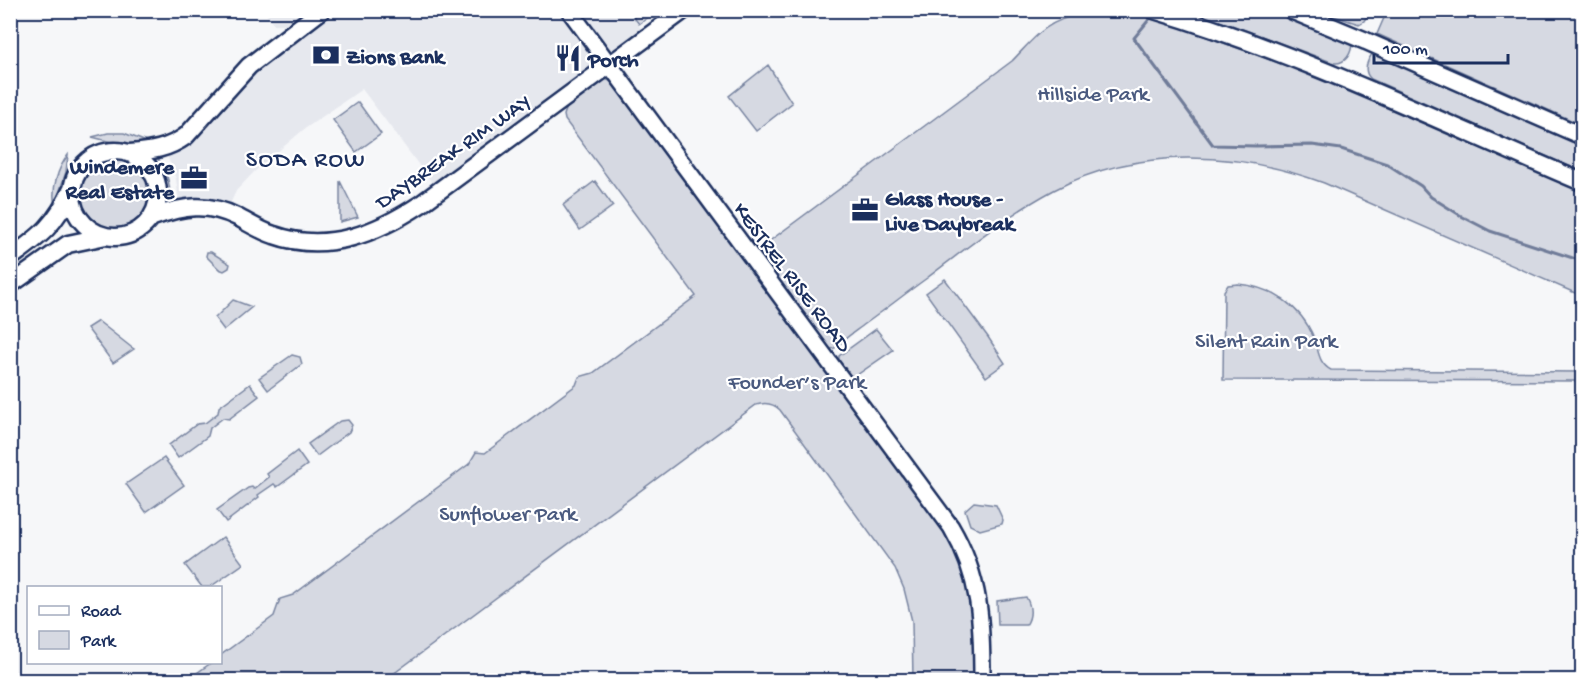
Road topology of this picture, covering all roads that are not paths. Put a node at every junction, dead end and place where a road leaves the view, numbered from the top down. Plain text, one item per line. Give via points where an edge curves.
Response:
1 (322, 10) edge
2 (569, 10) edge
3 (684, 10) edge
4 (1154, 10) edge
5 (1291, 10) edge
6 (609, 65) junction
7 (1582, 136) edge
8 (130, 153) junction
9 (1582, 182) edge
10 (72, 188) junction
11 (153, 216) junction
12 (105, 236) junction
13 (10, 258) edge
14 (10, 285) edge
15 (982, 681) edge

1 - 8 main road via 249,66 186,136 159,149
2 - 6 street, KESTREL RISE ROAD
3 - 6 main road, DAYBREAK RIM WAY
4 - 9 main road via 1321,68
5 - 7 main road
6 - 11 main road, DAYBREAK RIM WAY via 421,204 356,237 322,243 287,239 204,206 183,207
6 - 15 street, KESTREL RISE ROAD via 951,527 966,555 978,596
8 - 10 main road via 96,155 81,168
8 - 11 main road via 154,174 159,196
10 - 12 main road via 79,219
10 - 13 main road via 50,227
11 - 12 main road via 133,234
12 - 14 main road via 69,244

